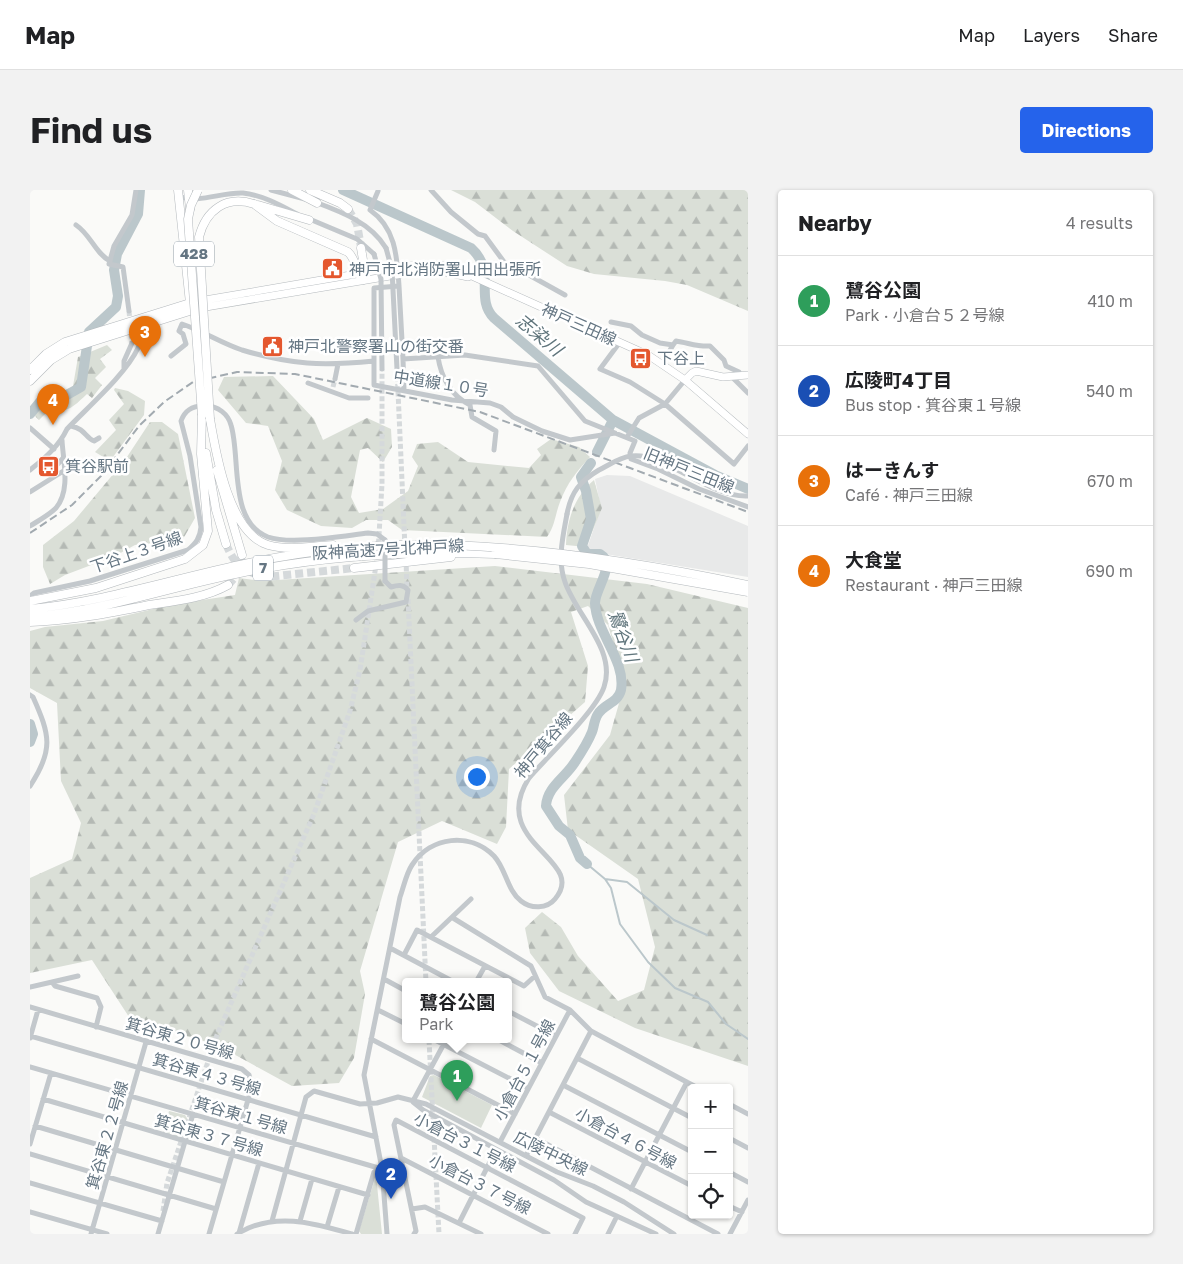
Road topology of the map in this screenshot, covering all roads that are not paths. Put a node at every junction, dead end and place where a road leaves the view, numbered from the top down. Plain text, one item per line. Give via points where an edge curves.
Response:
1 (136, 190) edge
2 (189, 190) edge
3 (198, 190) edge
4 (272, 190) edge
5 (292, 190) edge
6 (310, 190) edge
7 (431, 190) edge
8 (378, 191) edge
9 (178, 193) edge
10 (189, 200) junction
11 (317, 203) junction
12 (254, 204) junction
13 (348, 209) tunnel mouth
14 (309, 220) junction
15 (76, 226) dead end
16 (361, 248) tunnel mouth
17 (111, 263) junction
18 (398, 271) junction
19 (362, 275) junction
20 (374, 278) junction
21 (399, 286) junction
22 (374, 288) junction
23 (565, 295) dead end
24 (194, 304) junction
25 (129, 311) tunnel mouth
26 (611, 322) dead end
27 (140, 325) junction
28 (199, 330) junction
29 (132, 342) tunnel mouth
30 (620, 342) junction
31 (673, 346) junction
32 (171, 356) dead end
33 (438, 357) junction
34 (403, 359) junction
35 (374, 361) junction
36 (338, 364) junction
37 (662, 364) junction
38 (124, 369) junction
39 (382, 369) tunnel mouth
40 (397, 369) tunnel mouth
41 (30, 370) edge
42 (202, 375) dead end
43 (744, 375) edge
44 (731, 376) junction
45 (335, 379) tunnel mouth
46 (685, 380) junction
47 (30, 381) edge
48 (308, 384) dead end
49 (203, 386) dead end
50 (404, 390) junction
51 (748, 393) edge
52 (368, 398) dead end
53 (462, 399) junction
54 (665, 404) junction
55 (205, 406) junction
56 (205, 418) junction
57 (70, 426) junction
58 (30, 428) edge
59 (612, 434) junction
60 (748, 434) edge
61 (628, 436) junction
62 (99, 438) dead end
63 (62, 440) junction
64 (748, 446) edge
65 (54, 449) junction
66 (494, 450) dead end
67 (46, 458) junction
68 (64, 458) junction
69 (30, 470) edge
70 (65, 470) junction
71 (30, 492) edge
72 (740, 496) junction
73 (748, 496) edge
74 (745, 505) edge
75 (30, 526) edge
76 (226, 544) tunnel mouth
77 (429, 544) junction
78 (495, 554) junction
79 (242, 555) tunnel mouth
80 (354, 568) tunnel mouth
81 (748, 585) edge
82 (228, 586) tunnel mouth
83 (748, 592) edge
84 (33, 610) edge
85 (356, 620) dead end
86 (30, 694) edge
87 (30, 786) edge
88 (471, 899) dead end
89 (453, 918) junction
90 (431, 937) junction
91 (390, 948) junction
92 (404, 955) junction
93 (485, 966) junction
94 (78, 976) dead end
95 (535, 976) junction
96 (447, 978) edge
97 (478, 978) edge
98 (508, 978) edge
99 (384, 979) junction
100 (512, 980) edge
101 (52, 982) junction
102 (30, 987) edge
103 (402, 988) edge
104 (30, 1007) edge
105 (38, 1010) junction
106 (378, 1010) junction
107 (570, 1010) junction
108 (512, 1013) edge
109 (402, 1022) edge
110 (96, 1027) junction
111 (591, 1031) junction
112 (30, 1036) edge
113 (556, 1036) junction
114 (371, 1039) junction
115 (146, 1042) junction
116 (444, 1043) edge
117 (447, 1043) edge
118 (505, 1043) edge
119 (577, 1058) junction
120 (542, 1063) junction
121 (30, 1067) edge
122 (139, 1068) junction
123 (430, 1070) junction
124 (51, 1073) junction
125 (687, 1082) junction
126 (691, 1084) edge
127 (563, 1085) junction
128 (528, 1088) junction
129 (131, 1096) junction
130 (43, 1099) junction
131 (248, 1100) junction
132 (413, 1101) junction
133 (371, 1104) junction
134 (733, 1106) edge
135 (673, 1108) junction
136 (549, 1112) junction
137 (193, 1114) junction
138 (515, 1114) junction
139 (748, 1114) edge
140 (302, 1115) junction
141 (688, 1116) edge
142 (123, 1123) junction
143 (35, 1126) junction
144 (240, 1128) junction
145 (660, 1135) junction
146 (376, 1137) junction
147 (535, 1138) junction
148 (733, 1140) edge
149 (185, 1141) junction
150 (500, 1142) junction
151 (294, 1143) junction
152 (30, 1144) edge
153 (748, 1148) edge
154 (115, 1150) junction
155 (496, 1150) junction
156 (688, 1150) edge
157 (30, 1154) edge
158 (232, 1155) junction
159 (526, 1156) junction
160 (401, 1158) junction
161 (645, 1162) junction
162 (259, 1163) junction
163 (177, 1167) junction
164 (488, 1168) junction
165 (382, 1169) junction
166 (286, 1171) junction
167 (733, 1174) edge
168 (107, 1177) junction
169 (312, 1179) junction
170 (224, 1182) junction
171 (748, 1182) edge
172 (30, 1183) edge
173 (688, 1184) edge
174 (339, 1187) junction
175 (631, 1189) junction
176 (474, 1194) junction
177 (169, 1195) junction
178 (368, 1195) junction
179 (748, 1200) edge
180 (100, 1203) junction
181 (733, 1208) edge
182 (216, 1209) junction
183 (412, 1209) junction
184 (30, 1212) edge
185 (742, 1212) junction
186 (616, 1218) junction
187 (300, 1220) junction
188 (272, 1221) junction
189 (162, 1222) junction
190 (459, 1222) junction
191 (327, 1227) junction
192 (91, 1232) edge
193 (238, 1233) edge
194 (107, 1234) edge
195 (158, 1234) edge
196 (209, 1234) edge
197 (352, 1234) edge
198 (356, 1234) edge
199 (387, 1234) edge
200 (414, 1234) edge
201 (481, 1234) edge
202 (548, 1234) edge
203 (575, 1234) edge
204 (608, 1234) edge
205 (656, 1234) edge
206 (674, 1234) edge
207 (718, 1234) edge
208 (730, 1234) edge

1 - 17 street via 132,215 114,246
2 - 9 street
2 - 10 highway, 428
3 - 56 highway, 7, bridge via 188,219
4 - 11 street
5 - 11 highway
6 - 13 highway
7 - 23 street via 451,212 485,236 507,266
8 - 18 street via 370,210 389,228
9 - 10 street
9 - 24 highway, 428
10 - 14 street via 249,194 272,201
10 - 24 highway, 428
11 - 40 street, bridge via 361,223 386,248 392,270
12 - 14 highway, 7
12 - 19 highway via 277,222 348,252
12 - 56 highway, 7, bridge via 235,201 217,207 203,224 199,238
14 - 39 street, bridge via 357,239 374,254 381,279
15 - 17 street
16 - 19 highway
17 - 25 street via 122,266
18 - 19 main road, 神戸三田線
18 - 20 main road, 神戸三田線
18 - 21 street
18 - 30 main road, 神戸三田線 via 425,264 464,271
19 - 20 main road, 神戸三田線
19 - 24 main road, 神戸三田線
20 - 22 street
21 - 22 street
21 - 34 street
22 - 35 street
24 - 27 highway
24 - 28 street
24 - 41 highway via 79,338 55,348
26 - 31 street via 631,326 642,335
27 - 38 street via 139,347
27 - 47 highway via 76,346 51,360
28 - 32 street via 182,324 179,331 186,344
28 - 36 street via 228,344 277,360
28 - 42 street
29 - 38 street
30 - 37 main road, 神戸三田線
30 - 54 street via 600,369 630,382
31 - 37 street
31 - 43 street via 676,341 698,348 710,346 726,366
33 - 34 street, 旧神戸三田線
33 - 53 street via 444,379
33 - 59 street, 旧神戸三田線 via 465,355 538,366 581,418
34 - 50 street
35 - 36 street
35 - 50 street, 中道線１０号 via 374,385
36 - 45 street
37 - 46 main road, 神戸三田線
38 - 57 street
43 - 44 main road
44 - 46 main road via 696,371
44 - 51 street
46 - 54 street
46 - 60 main road, 神戸三田線
48 - 52 street via 333,389 348,398
49 - 55 street
50 - 53 street, 中道線１０号 via 452,400
53 - 59 street, 中道線１０号 via 501,407 513,417 563,438 576,440
53 - 66 street via 470,406 472,418 496,431
54 - 61 street via 639,418
54 - 64 street via 734,464
55 - 84 street, 下谷上３号線 via 195,406 186,411 181,422 201,527 196,543 188,550 90,582 34,592
55 - 85 street, bridge via 215,406 231,426 236,477 247,516 259,531 266,536 289,540 368,533 377,534 385,540 385,581 391,587 406,587 406,602 368,611
56 - 76 highway, 7 via 210,484
56 - 77 highway, 7 via 233,504 245,529 260,542 278,547
56 - 79 highway, 7 via 219,481
56 - 84 highway, 7 via 201,454 208,531 203,545 185,559
57 - 62 street via 80,428 90,439
57 - 63 street
58 - 65 street
59 - 61 street, 旧神戸三田線
61 - 74 street, 旧神戸三田線 via 635,442 629,455 634,461 700,490
63 - 65 street
63 - 68 street
65 - 67 street
67 - 68 street via 58,464
67 - 69 street
68 - 70 street
70 - 71 street
70 - 75 street via 66,479 59,503
72 - 73 street, 神戸箕谷線, bridge
72 - 74 street
72 - 91 street, 神戸箕谷線, bridge via 717,490 648,457 633,455 598,470 581,482 572,495 561,548 564,581 604,654 606,678 597,701 529,778 518,806 520,823 528,839 560,871 560,892 545,906 528,906 515,894 498,861 483,848 463,840 439,843 422,853 409,870
77 - 81 highway, 阪神高速7号北神戸線 / 7, bridge via 517,548 588,556
77 - 84 highway, 阪神高速7号北神戸線 / 7 via 302,553
78 - 80 highway, 7 via 429,558
78 - 83 highway, 阪神高速7号北神戸線 / 7, bridge via 589,564
78 - 84 highway, 阪神高速7号北神戸線 / 7 via 433,552 340,558 261,568 131,599
82 - 84 highway via 192,598 102,615
86 - 87 street via 45,727 48,749 43,766
88 - 89 street
89 - 90 street
89 - 95 street via 531,966
90 - 92 street via 417,930
90 - 93 street
91 - 92 street
91 - 99 street, 神戸箕谷線
92 - 96 street
93 - 97 street
93 - 98 street
94 - 101 street
95 - 100 street via 524,986
95 - 107 street via 545,997
99 - 103 street
99 - 106 street, 神戸箕谷線
101 - 102 street
101 - 110 street via 55,986 100,1001
104 - 105 street, 箕谷東２０号線
105 - 110 street, 箕谷東２０号線
105 - 112 street
106 - 109 street
106 - 114 street, 神戸箕谷線
107 - 111 street
107 - 113 street, 小倉台５１号線
108 - 113 street
110 - 115 street, 箕谷東２０号線
111 - 119 street
111 - 125 street
112 - 122 street, 箕谷東４３号線
113 - 120 street, 小倉台５１号線
114 - 123 street
114 - 133 street, 神戸箕谷線 via 364,1080
115 - 122 street, 箕谷東２２号線
115 - 131 street, 箕谷東２０号線 via 242,1069 252,1080
116 - 123 street
117 - 128 street
118 - 120 street
119 - 127 street
119 - 135 street
120 - 128 street, 小倉台５１号線
121 - 124 street, 箕谷東１号線
122 - 129 street, 箕谷東２２号線
122 - 131 street, 箕谷東４３号線
123 - 132 street
123 - 138 street
124 - 129 street, 箕谷東１号線
124 - 130 street
125 - 126 street
125 - 135 street
127 - 136 street
127 - 145 street
128 - 138 street, 小倉台５１号線
129 - 137 street, 箕谷東１号線
129 - 142 street, 箕谷東２２号線
130 - 142 street, 箕谷東３７号線
130 - 143 street
131 - 140 street, 箕谷東４３号線
131 - 144 street, 箕谷東２０号線
132 - 133 street, 広陵中央線 via 398,1098
132 - 150 street, 広陵中央線 via 426,1104
132 - 155 street, 広陵中央線 via 423,1110
133 - 140 street via 355,1103 314,1091 306,1097
133 - 146 street, 神戸箕谷線
134 - 139 street
135 - 141 street
135 - 145 street
136 - 147 street
136 - 161 street, 小倉台４６号線
137 - 144 street, 箕谷東１号線
137 - 149 street
138 - 150 street, 小倉台５１号線
140 - 146 street, 箕谷東４３号線
140 - 151 street
142 - 149 street, 箕谷東３７号線
142 - 154 street, 箕谷東２２号線
143 - 152 street
143 - 154 street
144 - 151 street, 箕谷東１号線
144 - 158 street, 箕谷東２０号線
145 - 156 street
145 - 161 street
146 - 165 street, 神戸箕谷線
147 - 159 street
147 - 175 street
148 - 153 street
149 - 158 street, 箕谷東３７号線
149 - 163 street
150 - 159 street, 広陵中央線
151 - 165 street, 箕谷東１号線
151 - 166 street
154 - 163 street
154 - 168 street, 箕谷東２２号線
155 - 164 street
155 - 186 street, 広陵中央線
157 - 168 street
158 - 162 street, 箕谷東３７号線
158 - 170 street, 箕谷東２０号線
159 - 206 street, 広陵中央線 via 624,1202
160 - 164 street, 小倉台３１号線 via 394,1126 396,1120
160 - 176 street, 小倉台３７号線
160 - 183 street, 小倉台３１号線
161 - 173 street, 小倉台４６号線
161 - 175 street
162 - 166 street, 箕谷東３７号線
162 - 193 street
163 - 170 street
163 - 177 street
164 - 176 street
164 - 203 street, 小倉台３１号線 via 583,1218
165 - 178 street via 374,1172
165 - 199 street
166 - 169 street, 箕谷東３７号線
166 - 188 street
167 - 171 street
168 - 177 street
168 - 180 street, 箕谷東２２号線
169 - 174 street, 箕谷東３７号線
169 - 187 street
170 - 182 street, 箕谷東２０号線
172 - 180 street
174 - 178 street, 箕谷東３７号線
174 - 191 street
175 - 207 street
176 - 190 street
176 - 202 street, 小倉台３７号線
177 - 182 street
177 - 189 street
178 - 198 street
179 - 185 street
180 - 189 street
180 - 192 street, 箕谷東２２号線
181 - 185 street
182 - 196 street, 箕谷東２０号線
183 - 190 street via 425,1207
183 - 200 street, 小倉台３１号線
184 - 192 street
185 - 208 street
186 - 204 street
186 - 205 street, 広陵中央線
187 - 188 street
187 - 191 street
188 - 193 street
189 - 195 street
190 - 201 street
191 - 197 street
192 - 194 street

